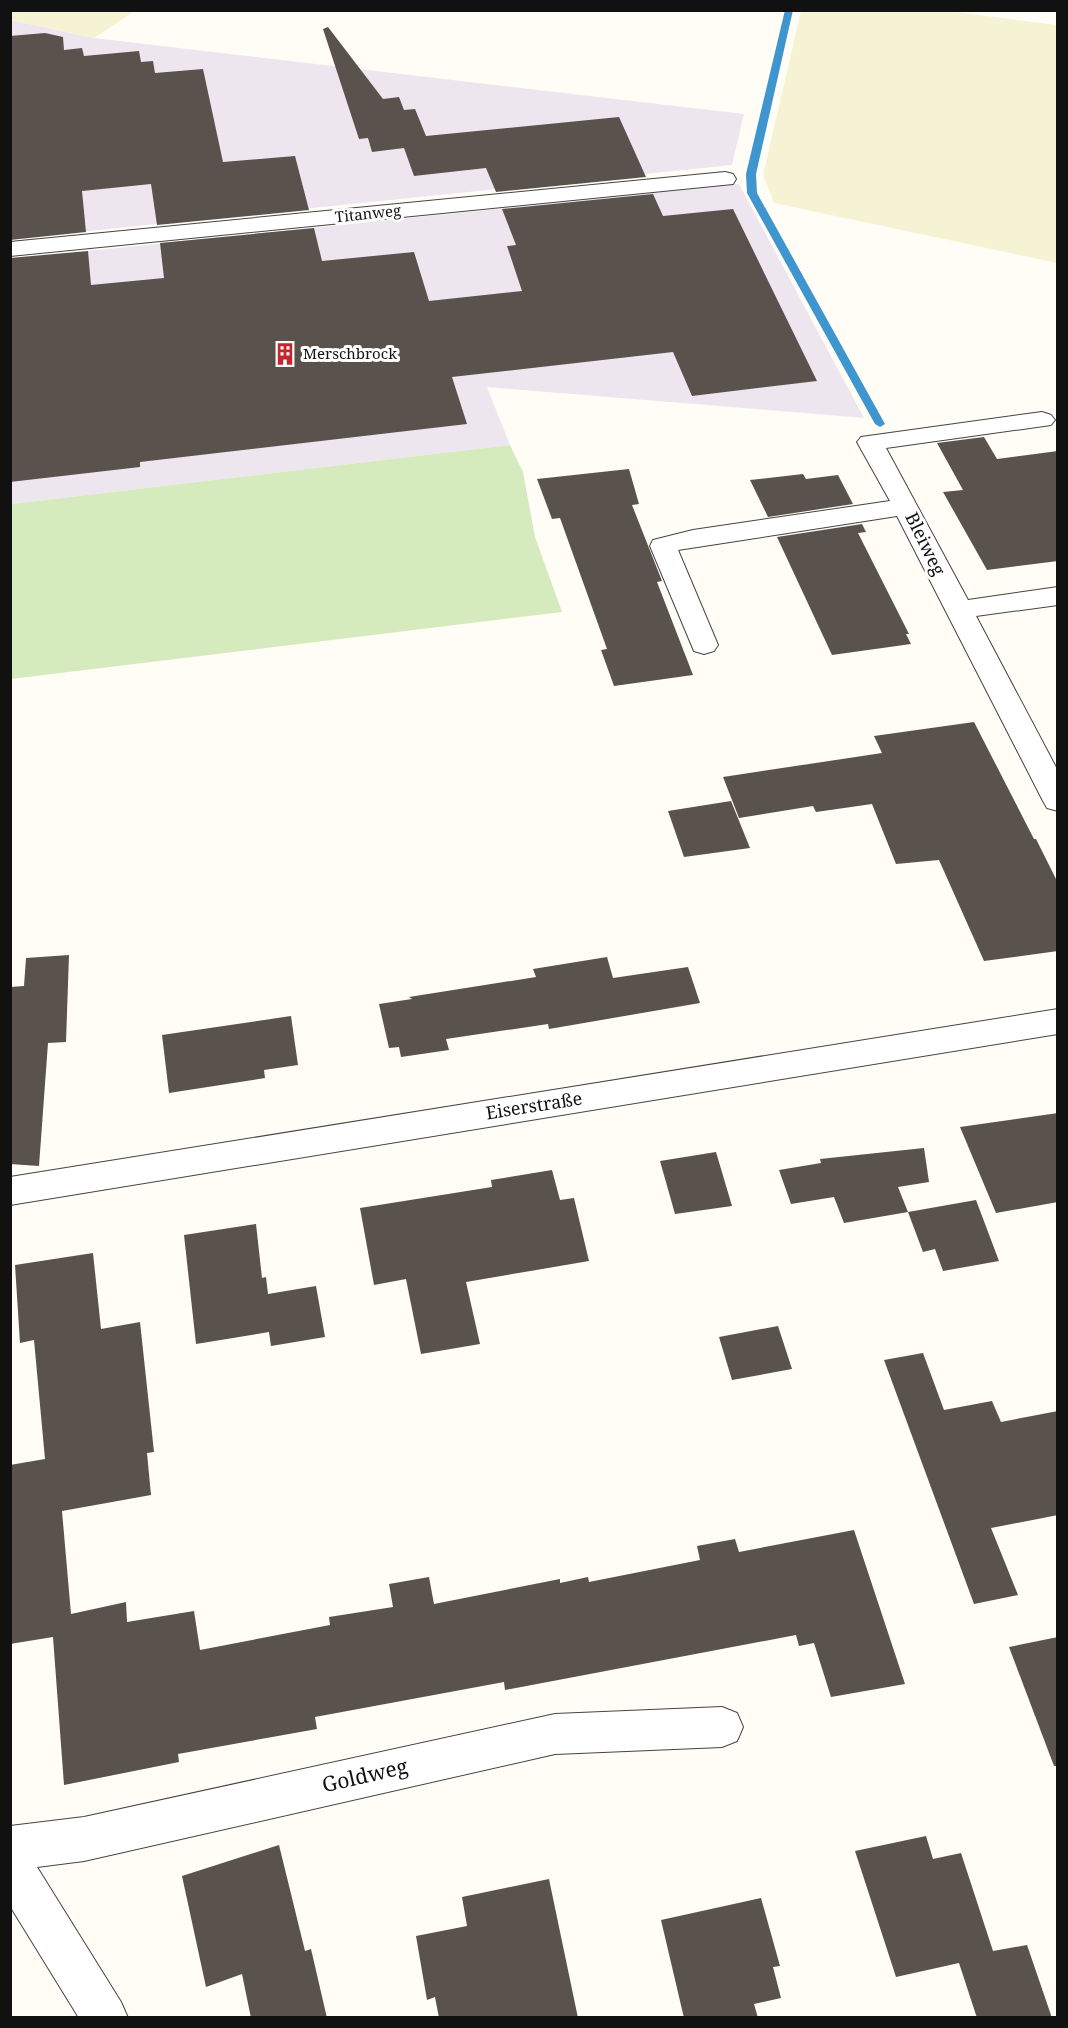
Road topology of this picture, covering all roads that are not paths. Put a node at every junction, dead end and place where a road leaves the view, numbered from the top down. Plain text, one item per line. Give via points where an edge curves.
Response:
1 (725, 179) dead end
2 (10, 249) edge
3 (1042, 420) dead end
4 (906, 507) junction
5 (1058, 597) edge
6 (957, 610) junction
7 (704, 645) dead end
8 (1058, 801) edge
9 (1058, 1021) edge
10 (10, 1191) edge
11 (722, 1727) dead end
12 (10, 1848) edge
13 (10, 1864) edge
14 (105, 2018) edge

1 - 2 street, Titanweg
3 - 4 street, Bleiweg via 870,442
4 - 6 street, Bleiweg
4 - 7 street via 693,538 663,546
5 - 6 street
6 - 8 street, Bleiweg
9 - 10 street, Eiserstraße
11 - 12 street, Goldweg via 555,1734 84,1839
13 - 14 street

